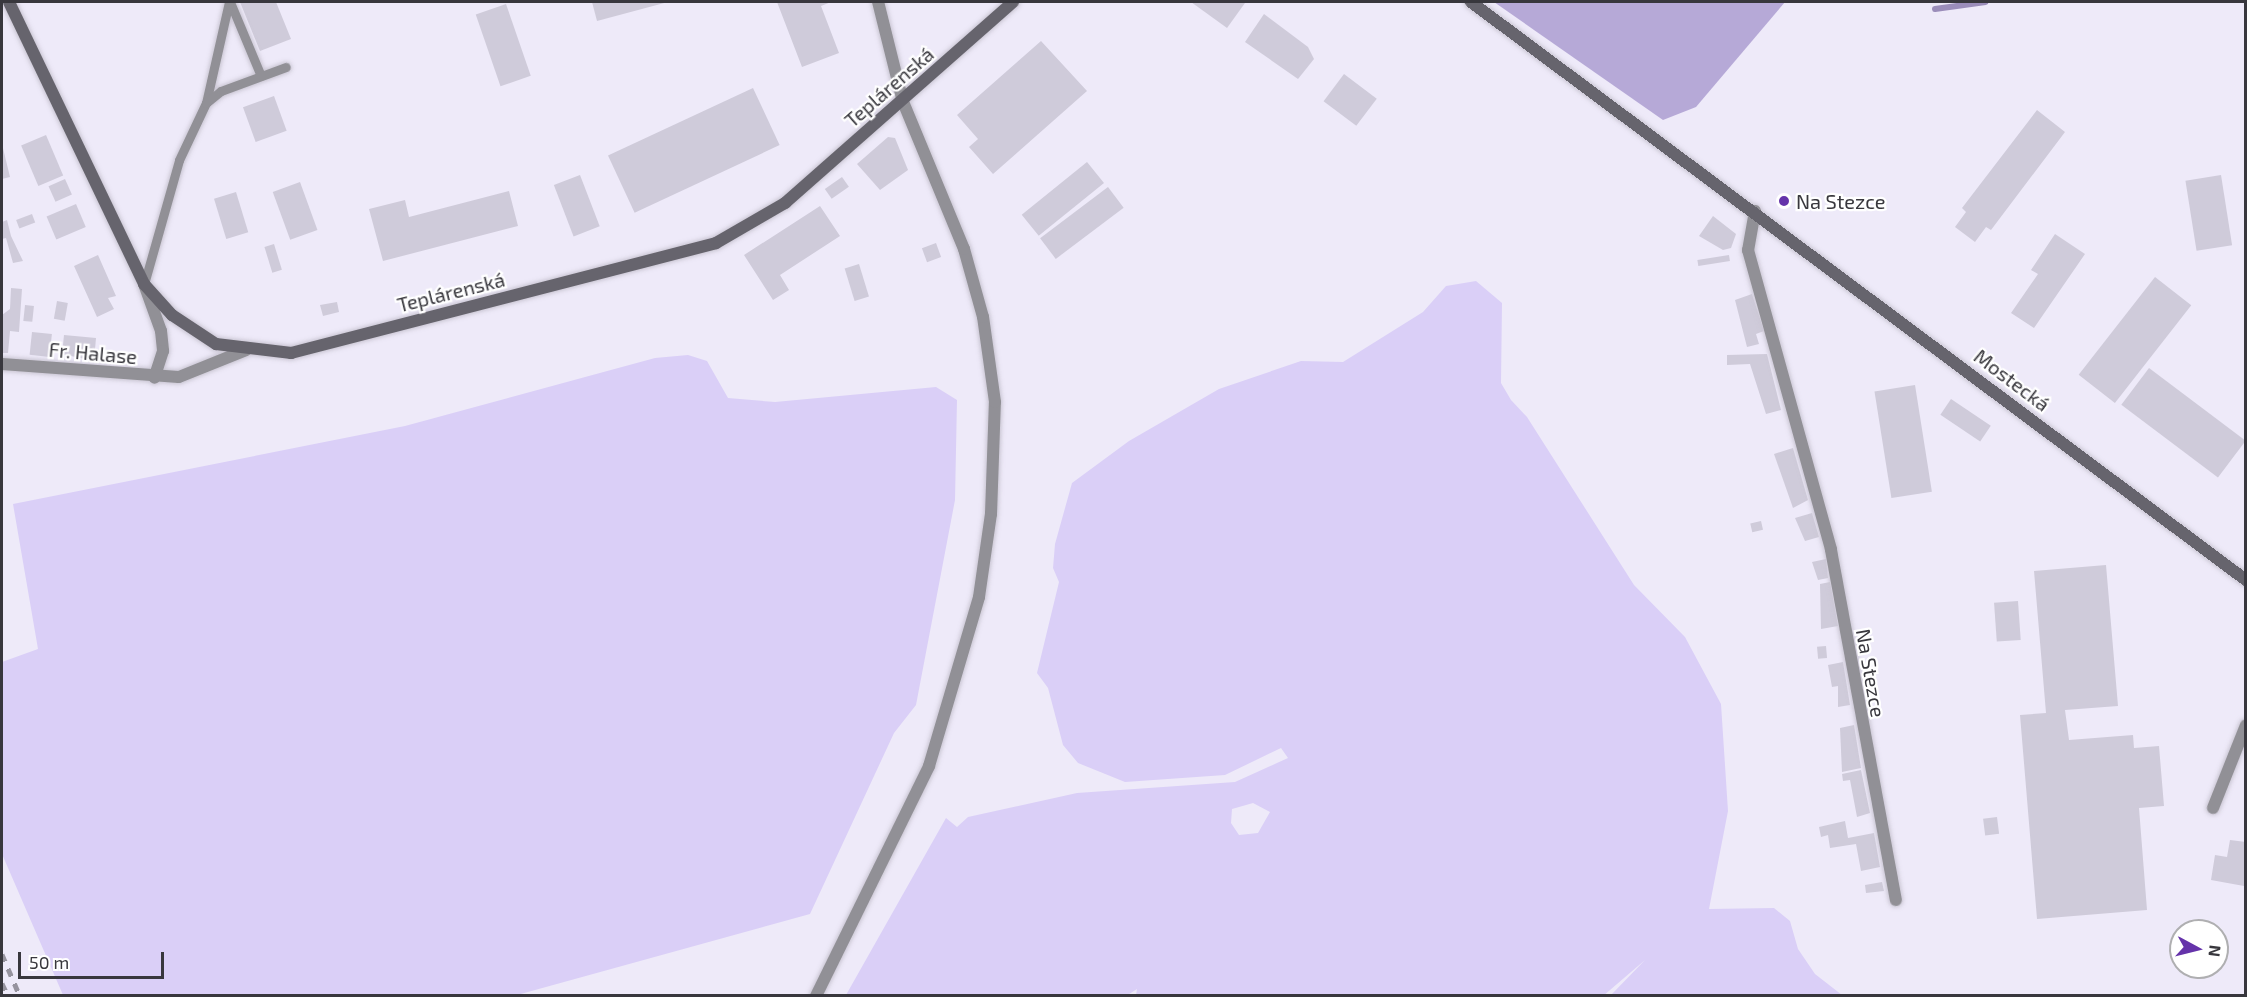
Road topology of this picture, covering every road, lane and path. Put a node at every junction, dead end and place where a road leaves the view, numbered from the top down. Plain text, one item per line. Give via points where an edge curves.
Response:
1 (9, 2) edge
2 (229, 2) edge
3 (878, 2) edge
4 (1013, 2) edge
5 (1471, 2) edge
6 (286, 67) dead end
7 (261, 76) junction
8 (903, 102) junction
9 (206, 104) junction
10 (1755, 211) junction
11 (144, 284) junction
12 (246, 350) junction
13 (2, 364) edge
14 (154, 378) junction
15 (2246, 580) edge
16 (2246, 725) edge
17 (2213, 808) dead end
18 (1896, 900) dead end
19 (816, 996) edge

1 - 11 street, Teplárenská
2 - 7 lane
2 - 9 lane
3 - 8 street
4 - 8 street, Teplárenská
5 - 10 street, Mostecká
6 - 7 lane
7 - 9 lane via 220,91
8 - 12 street, Teplárenská via 785,203 716,243 291,352
8 - 19 street via 964,249 982,317 995,402 991,514 979,597 929,766
9 - 11 lane via 179,160
10 - 15 street, Mostecká
10 - 18 street, Na Stezce via 1748,250 1831,550
11 - 12 street, Teplárenská via 172,315 216,344
11 - 14 street, Fr. Halase via 161,331 163,351
12 - 14 street via 201,371
13 - 14 street, Fr. Halase
16 - 17 street

